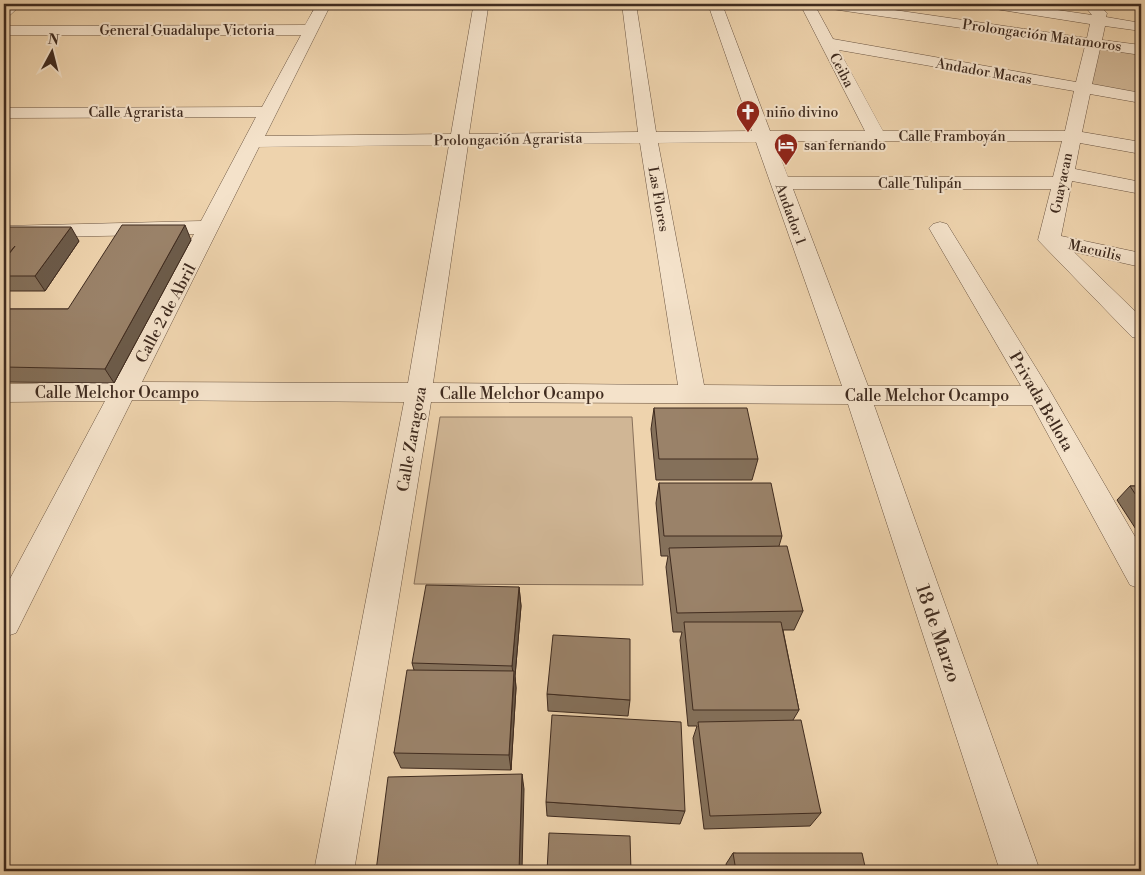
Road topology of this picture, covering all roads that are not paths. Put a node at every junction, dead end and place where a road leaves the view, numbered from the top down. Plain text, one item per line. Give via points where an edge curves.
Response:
1 (15, 4) edge
2 (324, 4) edge
3 (424, 4) edge
4 (554, 4) edge
5 (629, 4) edge
6 (715, 4) edge
7 (807, 4) edge
8 (825, 4) edge
9 (989, 4) edge
10 (481, 5) edge
11 (4, 12) edge
12 (1094, 12) edge
13 (1141, 27) edge
14 (4, 30) edge
15 (310, 30) junction
16 (828, 43) junction
17 (1093, 43) junction
18 (1141, 50) edge
19 (1082, 88) junction
20 (1141, 98) edge
21 (268, 112) junction
22 (4, 113) edge
23 (762, 136) junction
24 (878, 136) junction
25 (1072, 136) junction
26 (648, 137) junction
27 (459, 139) junction
28 (253, 142) junction
29 (1141, 148) edge
30 (1062, 178) junction
31 (779, 183) junction
32 (1141, 188) edge
33 (210, 228) junction
34 (940, 228) dead end
35 (4, 232) edge
36 (1049, 240) junction
37 (1141, 260) edge
38 (1141, 331) edge
39 (124, 391) junction
40 (4, 393) edge
41 (419, 393) junction
42 (693, 394) junction
43 (858, 395) junction
44 (1040, 396) junction
45 (1140, 572) edge
46 (4, 622) edge
47 (334, 871) edge
48 (1020, 871) edge

1 - 11 street
2 - 15 street, Calle 2 de Abril
3 - 10 street
4 - 10 street
5 - 26 street, Las Flores
6 - 23 street, Andador 1
7 - 16 street, Ceiba
8 - 17 street, Prolongación Matamoros
9 - 12 street
10 - 27 street, Calle Zaragoza
12 - 13 street
12 - 17 street, Guayacan
14 - 15 street, General Guadalupe Victoria
15 - 21 street, Calle 2 de Abril
16 - 19 street, Andador Macas
16 - 24 street, Ceiba
17 - 18 street, Prolongación Matamoros
17 - 19 street, Guayacan
19 - 20 street, Andador Macas
19 - 25 street, Guayacan
21 - 22 street, Calle Agrarista
21 - 28 street, Calle 2 de Abril
23 - 24 street, Calle Framboyán
23 - 26 street, Prolongación Agrarista
23 - 31 street, Andador 1
24 - 25 street, Calle Framboyán
25 - 29 street, Calle Framboyán
25 - 30 street, Guayacan
26 - 27 street, Prolongación Agrarista
26 - 42 street, Las Flores
27 - 28 street, Prolongación Agrarista
27 - 41 street, Calle Zaragoza
28 - 33 street, Calle 2 de Abril
30 - 31 street, Calle Tulipán
30 - 32 street, Calle Tulipán
30 - 36 street, Guayacan
31 - 43 street, Andador 1
33 - 35 street
33 - 39 street, Calle 2 de Abril
34 - 44 street, Privada Bellota
36 - 37 street, Macuilis
36 - 38 street
39 - 40 street, Calle Melchor Ocampo
39 - 41 street, Calle Melchor Ocampo
39 - 46 street, Calle 2 de Abril
41 - 42 street, Calle Melchor Ocampo
41 - 47 street, Calle Zaragoza
42 - 43 street, Calle Melchor Ocampo
43 - 44 street, Calle Melchor Ocampo
43 - 48 street, 18 de Marzo
44 - 45 street, Privada Bellota

